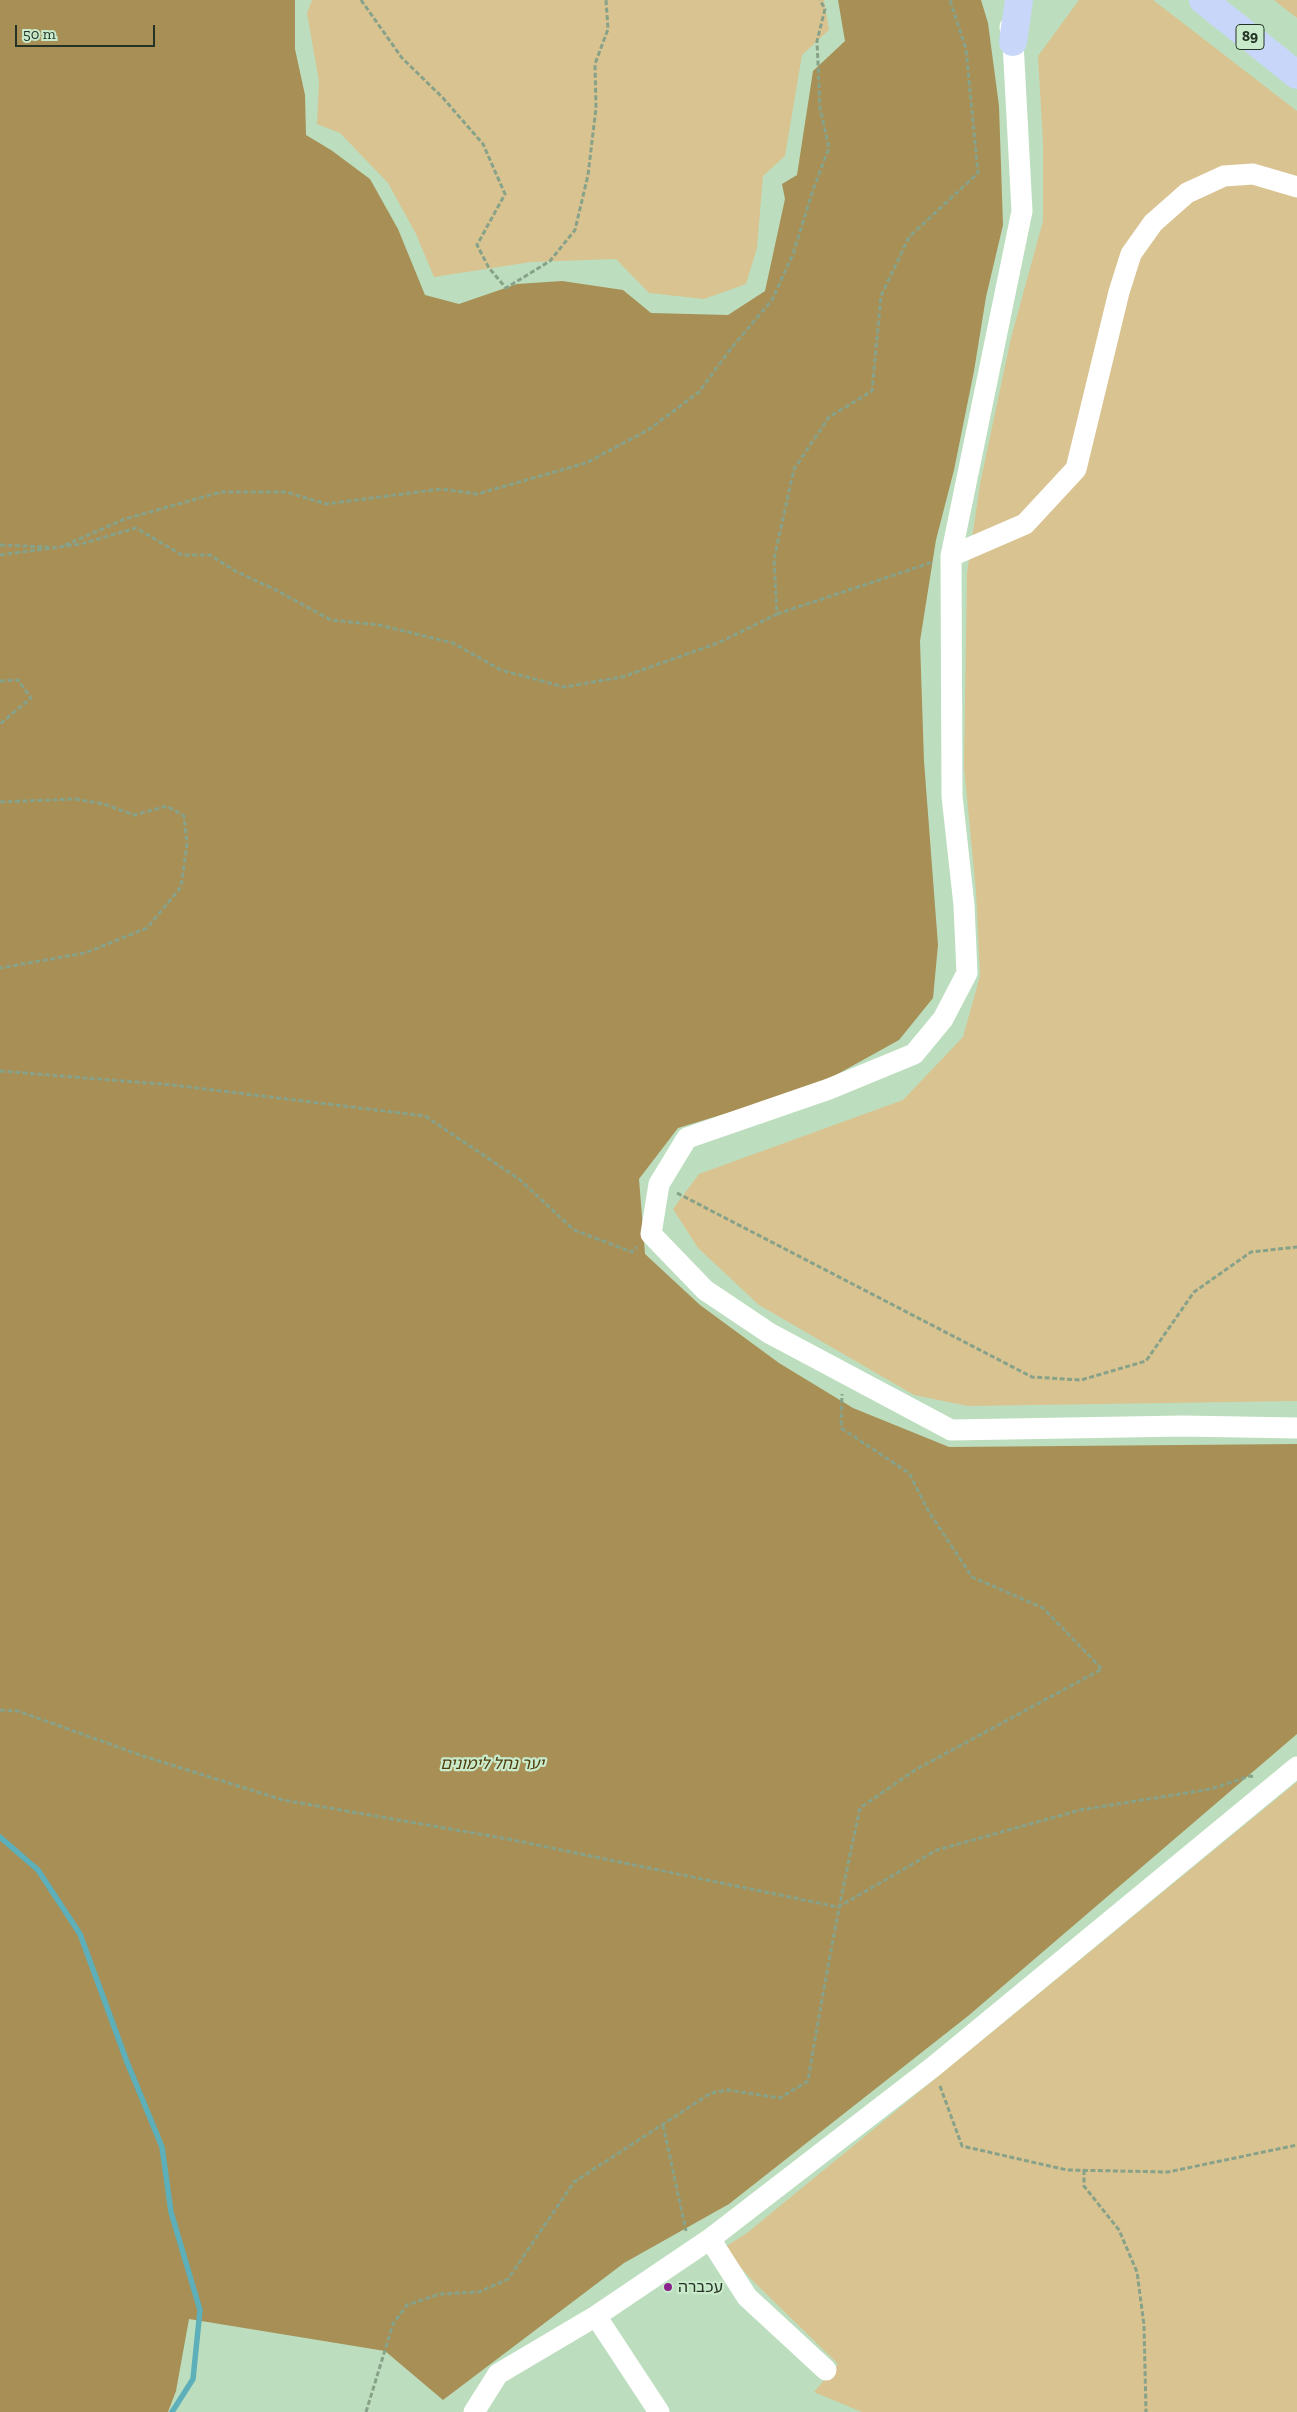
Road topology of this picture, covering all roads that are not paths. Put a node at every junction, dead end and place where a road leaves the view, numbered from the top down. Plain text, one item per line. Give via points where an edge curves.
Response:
1 (1005, 0) edge
2 (1019, 0) edge
3 (1203, 0) edge
4 (1013, 42) junction
5 (1297, 74) edge
6 (1297, 187) edge
7 (951, 556) junction
8 (1297, 1428) edge
9 (1297, 1767) edge
10 (710, 2239) junction
11 (596, 2316) junction
12 (826, 2370) dead end
13 (474, 2412) edge
14 (659, 2412) edge

1 - 4 street
2 - 4 highway
3 - 5 highway, 89
4 - 7 street via 1022,211
6 - 7 street via 1253,174 1224,176 1187,193 1153,223 1131,254 1119,292 1076,469 1025,524
7 - 8 street via 952,796 964,905 967,973 944,1019 914,1054 829,1090 687,1138 660,1184 651,1234 705,1290 769,1333 951,1430 1184,1426
9 - 10 street via 933,2067
10 - 11 street
10 - 12 street via 747,2297
11 - 13 street via 498,2374
11 - 14 street

